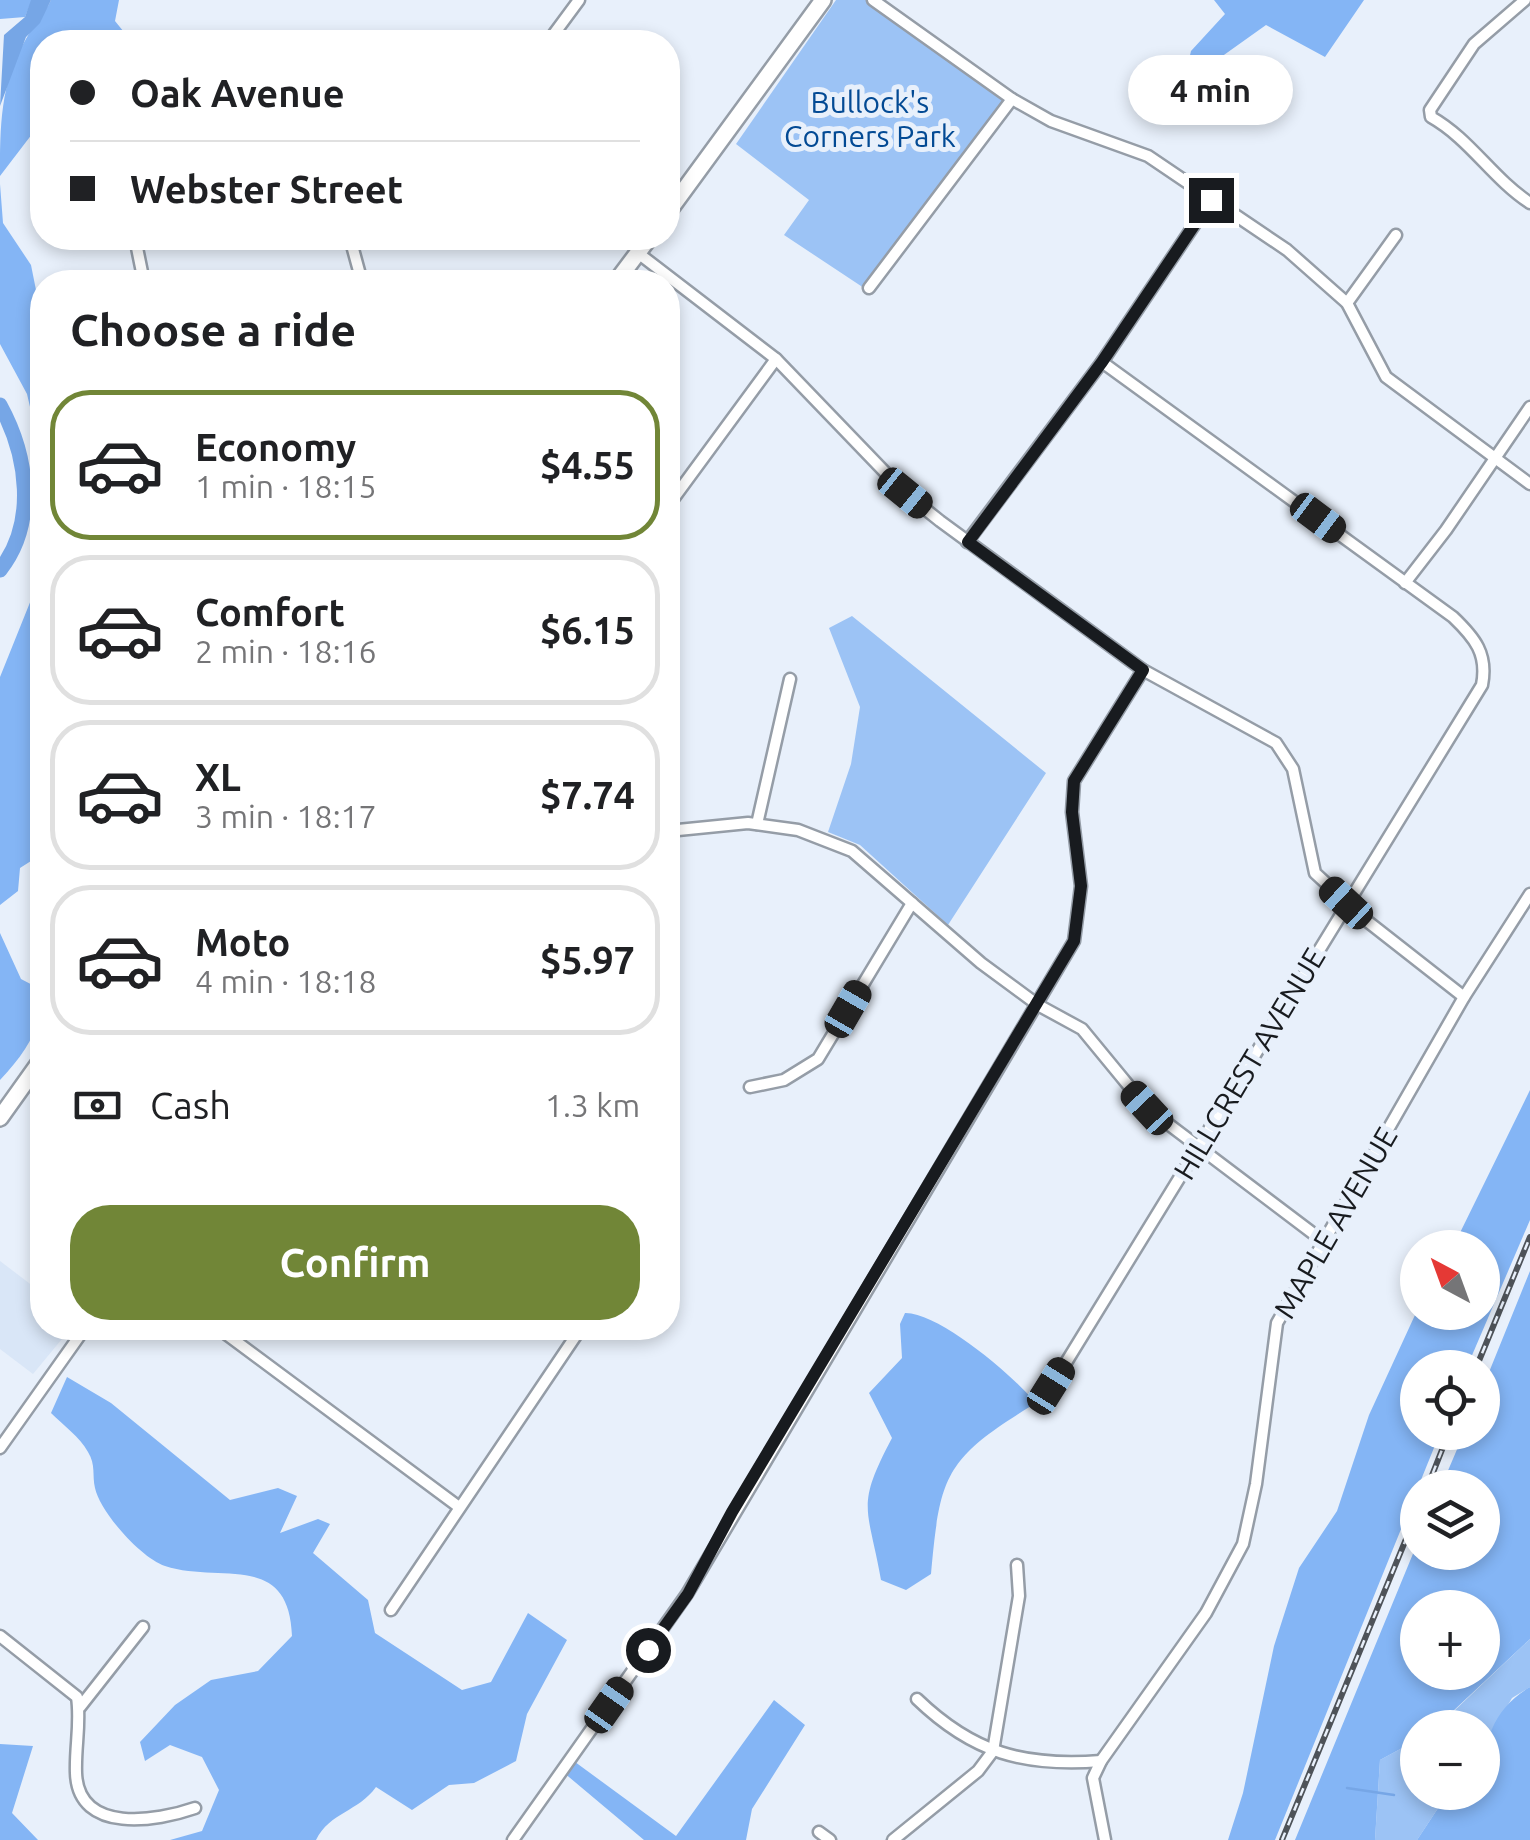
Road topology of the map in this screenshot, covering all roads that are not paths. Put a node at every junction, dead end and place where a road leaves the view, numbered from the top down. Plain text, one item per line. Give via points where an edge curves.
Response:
1 (823, 0) edge
2 (874, 0) edge
3 (1525, 0) edge
4 (575, 2) edge
5 (556, 30) edge
6 (1012, 100) junction
7 (680, 196) edge
8 (1211, 200) junction
9 (1530, 202) edge
10 (1396, 235) dead end
11 (641, 250) edge
12 (638, 254) junction
13 (625, 270) edge
14 (659, 270) edge
15 (680, 286) edge
16 (869, 288) dead end
17 (1347, 304) junction
18 (776, 360) junction
19 (1102, 362) junction
20 (1530, 407) edge
21 (1494, 461) junction
22 (1530, 484) edge
23 (680, 490) edge
24 (968, 542) junction
25 (1405, 583) junction
26 (1143, 670) junction
27 (790, 678) dead end
28 (757, 824) junction
29 (680, 830) edge
30 (1530, 894) edge
31 (912, 902) junction
32 (1346, 903) junction
33 (1464, 997) junction
34 (1038, 1005) junction
35 (30, 1076) edge
36 (750, 1087) dead end
37 (0, 1118) edge
38 (1201, 1146) junction
39 (1323, 1242) junction
40 (76, 1340) edge
41 (244, 1340) edge
42 (573, 1340) edge
43 (1051, 1386) dead end
44 (0, 1448) edge
45 (459, 1506) junction
46 (1017, 1564) dead end
47 (391, 1610) dead end
48 (143, 1627) dead end
49 (0, 1636) edge
50 (917, 1699) dead end
51 (80, 1707) junction
52 (993, 1752) junction
53 (1100, 1762) junction
54 (195, 1808) dead end
55 (819, 1832) dead end
56 (513, 1840) edge
57 (830, 1840) edge
58 (893, 1840) edge
59 (1104, 1840) edge

1 - 7 main road
2 - 6 street
3 - 9 street via 1474,44 1430,110 1431,118 1459,133 1492,174
4 - 5 street
6 - 8 street via 1148,156
6 - 16 street
8 - 17 street via 1287,250
8 - 19 street
10 - 17 street
11 - 12 main road
12 - 13 main road
12 - 14 street
15 - 18 street
17 - 21 street via 1386,377
18 - 23 street
18 - 24 street via 905,493
19 - 24 street
19 - 25 street
20 - 21 street
21 - 22 street
21 - 25 street
24 - 26 street
25 - 32 street, HILLCREST AVENUE via 1468,630 1486,667 1482,685
26 - 32 street via 1276,744 1293,769 1315,872
26 - 34 street via 1074,781 1079,918 1074,941
27 - 28 street
28 - 29 street
28 - 31 street via 798,830 852,851
30 - 33 street, MAPLE AVENUE
31 - 34 street
31 - 36 street via 818,1060 794,1076
32 - 33 street
32 - 38 street, HILLCREST AVENUE
33 - 39 street, MAPLE AVENUE
34 - 38 street via 1082,1029 1147,1108
34 - 56 street via 688,1594
35 - 37 main road
38 - 39 street
38 - 43 street, HILLCREST AVENUE
39 - 53 street, MAPLE AVENUE via 1276,1323 1252,1510 1231,1573
40 - 44 street
41 - 45 street
42 - 45 street
45 - 47 street
46 - 52 street via 1020,1596
48 - 51 street
49 - 51 street via 67,1686
50 - 52 street
51 - 54 street via 76,1779 92,1807 131,1822
52 - 53 street via 1046,1763
52 - 58 street
53 - 59 street via 1093,1778
55 - 57 street

